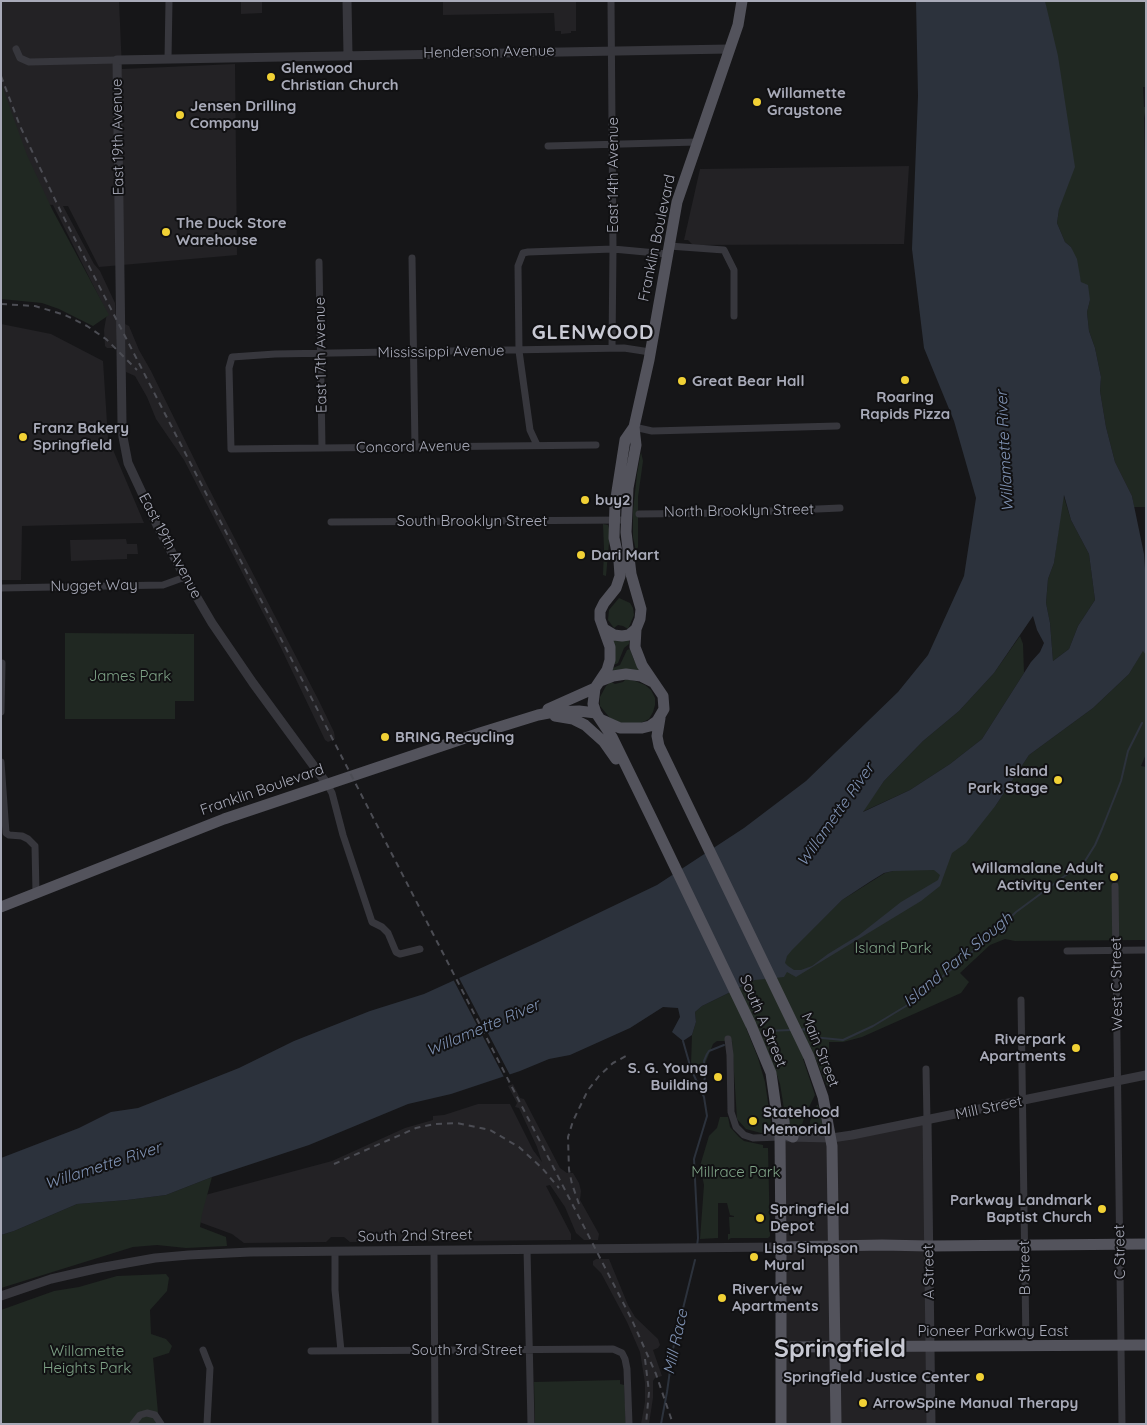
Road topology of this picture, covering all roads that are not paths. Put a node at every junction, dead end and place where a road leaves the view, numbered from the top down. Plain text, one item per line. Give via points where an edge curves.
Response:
1 (169, 1) edge
2 (347, 1) edge
3 (611, 1) edge
4 (742, 1) edge
5 (16, 49) dead end
6 (729, 49) junction
7 (611, 50) junction
8 (348, 55) junction
9 (168, 59) junction
10 (117, 60) junction
11 (696, 142) junction
12 (613, 145) junction
13 (548, 146) dead end
14 (613, 249) junction
15 (668, 250) junction
16 (412, 258) dead end
17 (319, 262) dead end
18 (734, 316) dead end
19 (612, 348) junction
20 (519, 351) junction
21 (413, 352) junction
22 (650, 352) junction
23 (321, 353) junction
24 (837, 426) dead end
25 (634, 427) junction
26 (537, 445) junction
27 (596, 445) dead end
28 (415, 447) junction
29 (322, 448) junction
30 (230, 449) joint
31 (840, 508) dead end
32 (639, 514) dead end
33 (614, 520) junction
34 (626, 520) junction
35 (330, 522) dead end
36 (185, 577) junction
37 (1, 588) edge
38 (612, 594) junction
39 (637, 599) junction
40 (604, 629) junction
41 (636, 629) junction
42 (2, 663) edge
43 (654, 683) junction
44 (597, 685) junction
45 (1, 712) edge
46 (538, 715) junction
47 (598, 716) junction
48 (660, 718) junction
49 (1, 762) edge
50 (327, 784) junction
51 (637, 789) junction
52 (1115, 886) dead end
53 (36, 893) junction
54 (1, 907) edge
55 (420, 948) dead end
56 (1116, 950) junction
57 (1146, 950) edge
58 (1067, 951) dead end
59 (1022, 1000) dead end
60 (728, 1039) dead end
61 (764, 1055) junction
62 (926, 1069) dead end
63 (1146, 1076) edge
64 (1118, 1081) junction
65 (1023, 1101) junction
66 (928, 1120) junction
67 (780, 1137) junction
68 (793, 1137) junction
69 (832, 1138) junction
70 (1146, 1244) edge
71 (1024, 1245) junction
72 (1120, 1245) junction
73 (834, 1246) junction
74 (929, 1246) junction
75 (781, 1247) junction
76 (527, 1249) junction
77 (434, 1251) junction
78 (335, 1252) junction
79 (1, 1296) edge
80 (1146, 1345) edge
81 (930, 1346) junction
82 (1026, 1346) junction
83 (1122, 1346) junction
84 (780, 1347) junction
85 (835, 1347) junction
86 (531, 1349) junction
87 (202, 1350) dead end
88 (434, 1350) junction
89 (311, 1351) dead end
90 (341, 1351) junction
91 (133, 1424) edge
92 (161, 1424) edge
93 (207, 1424) edge
94 (435, 1424) edge
95 (531, 1424) edge
96 (628, 1424) edge
97 (781, 1424) edge
98 (836, 1424) edge
99 (931, 1424) edge
100 (1122, 1424) edge

1 - 9 street
2 - 8 street
3 - 7 street, East 14th Avenue
4 - 6 main road, Franklin Boulevard
5 - 10 street, Henderson Avenue via 20,58 29,62
6 - 7 street, Henderson Avenue
6 - 11 main road, Franklin Boulevard
7 - 8 street, Henderson Avenue
7 - 12 street, East 14th Avenue
8 - 9 street, Henderson Avenue
9 - 10 street, Henderson Avenue
10 - 36 street, East 19th Avenue via 123,437 128,463
11 - 12 street
11 - 15 main road, Franklin Boulevard via 677,202
12 - 13 street
12 - 14 street, East 14th Avenue
14 - 15 street
14 - 19 street, East 14th Avenue
14 - 20 street via 523,253 518,266
15 - 18 street via 724,250 734,270
15 - 22 main road, Franklin Boulevard
16 - 21 street
17 - 23 street, East 17th Avenue
19 - 20 street, Mississippi Avenue
19 - 22 street, Mississippi Avenue
20 - 21 street, Mississippi Avenue
20 - 26 street via 530,430
21 - 23 street, Mississippi Avenue
21 - 28 street
22 - 25 main road, Franklin Boulevard
23 - 29 street, East 17th Avenue
23 - 30 street, Mississippi Avenue via 232,357 229,368
24 - 25 street via 652,430
25 - 33 main road, Franklin Boulevard via 625,440
25 - 34 main road, Franklin Boulevard via 636,445
26 - 27 street, Concord Avenue
26 - 28 street, Concord Avenue
28 - 29 street, Concord Avenue
29 - 30 street, Concord Avenue
31 - 32 street, North Brooklyn Street
33 - 34 street, South Brooklyn Street
33 - 35 street, South Brooklyn Street
33 - 38 main road, Franklin Boulevard via 620,567 619,580
34 - 39 main road, Franklin Boulevard via 630,568
36 - 37 street, Nugget Way via 163,585
36 - 50 street, East 19th Avenue via 253,683
38 - 39 main road via 625,593
38 - 40 main road, Franklin Boulevard via 600,611
39 - 41 main road, Franklin Boulevard via 642,613
40 - 41 main road via 622,636
40 - 44 main road, Franklin Boulevard via 610,654 608,667
41 - 43 main road, Franklin Boulevard via 637,656
42 - 45 street
43 - 44 main road, Franklin Boulevard via 641,676 626,674 612,676
43 - 48 main road, Franklin Boulevard via 664,700
44 - 46 main road, Franklin Boulevard
44 - 47 main road, Franklin Boulevard via 593,704
46 - 47 main road, Franklin Boulevard via 572,710
46 - 50 main road, Franklin Boulevard
46 - 51 main road via 569,718 589,728 609,748
47 - 48 main road, Franklin Boulevard via 620,728 635,729 650,726
47 - 51 main road, South A Street
48 - 69 main road, Main Street via 659,746 809,1057 823,1097
49 - 53 street via 6,832 22,836 35,846
50 - 53 main road, Franklin Boulevard via 224,818
50 - 55 street, East 19th Avenue via 372,922 388,933 396,952 400,954
51 - 61 main road, South A Street
52 - 56 street, West C Street
53 - 54 main road, Franklin Boulevard
56 - 57 street
56 - 58 street
56 - 64 street, West C Street
59 - 65 street, B Street
60 - 67 street via 731,1112 736,1127 753,1138
61 - 67 main road, South A Street via 774,1087
61 - 68 main road via 778,1090 785,1133
62 - 66 street
63 - 64 street, Mill Street
64 - 65 street, Mill Street
64 - 72 street, C Street
65 - 66 street, Mill Street
65 - 71 street, B Street
66 - 69 street, Mill Street
66 - 74 street, A Street
67 - 68 street, Mill Street
67 - 75 main road, South A Street
68 - 69 street, Mill Street
69 - 73 main road, Main Street
70 - 72 main road, South 2nd Street
71 - 72 main road, South 2nd Street
71 - 74 main road, South 2nd Street
71 - 82 street, B Street
72 - 83 street, C Street
73 - 74 main road, South 2nd Street
73 - 75 main road, South 2nd Street
73 - 85 main road, Main Street
74 - 81 street, A Street
75 - 76 street, South 2nd Street
75 - 84 main road, South A Street
76 - 77 street, South 2nd Street
76 - 86 street
77 - 78 street, South 2nd Street
77 - 88 street
78 - 79 street, South 2nd Street via 250,1252 155,1258 51,1279
78 - 90 street
80 - 83 main road, Pioneer Parkway East
81 - 82 main road, Pioneer Parkway East
81 - 85 main road, Pioneer Parkway East
81 - 99 street, A Street
82 - 83 main road, Pioneer Parkway East
83 - 100 street, C Street
84 - 85 main road, Pioneer Parkway East
84 - 97 main road, South A Street
85 - 98 main road, Main Street
86 - 88 street, South 3rd Street
86 - 95 street
86 - 96 street, South 3rd Street via 603,1348 622,1353 628,1369
87 - 93 street via 210,1368
88 - 90 street, South 3rd Street
88 - 94 street
89 - 90 street, South 3rd Street
91 - 92 street via 147,1413 156,1415

